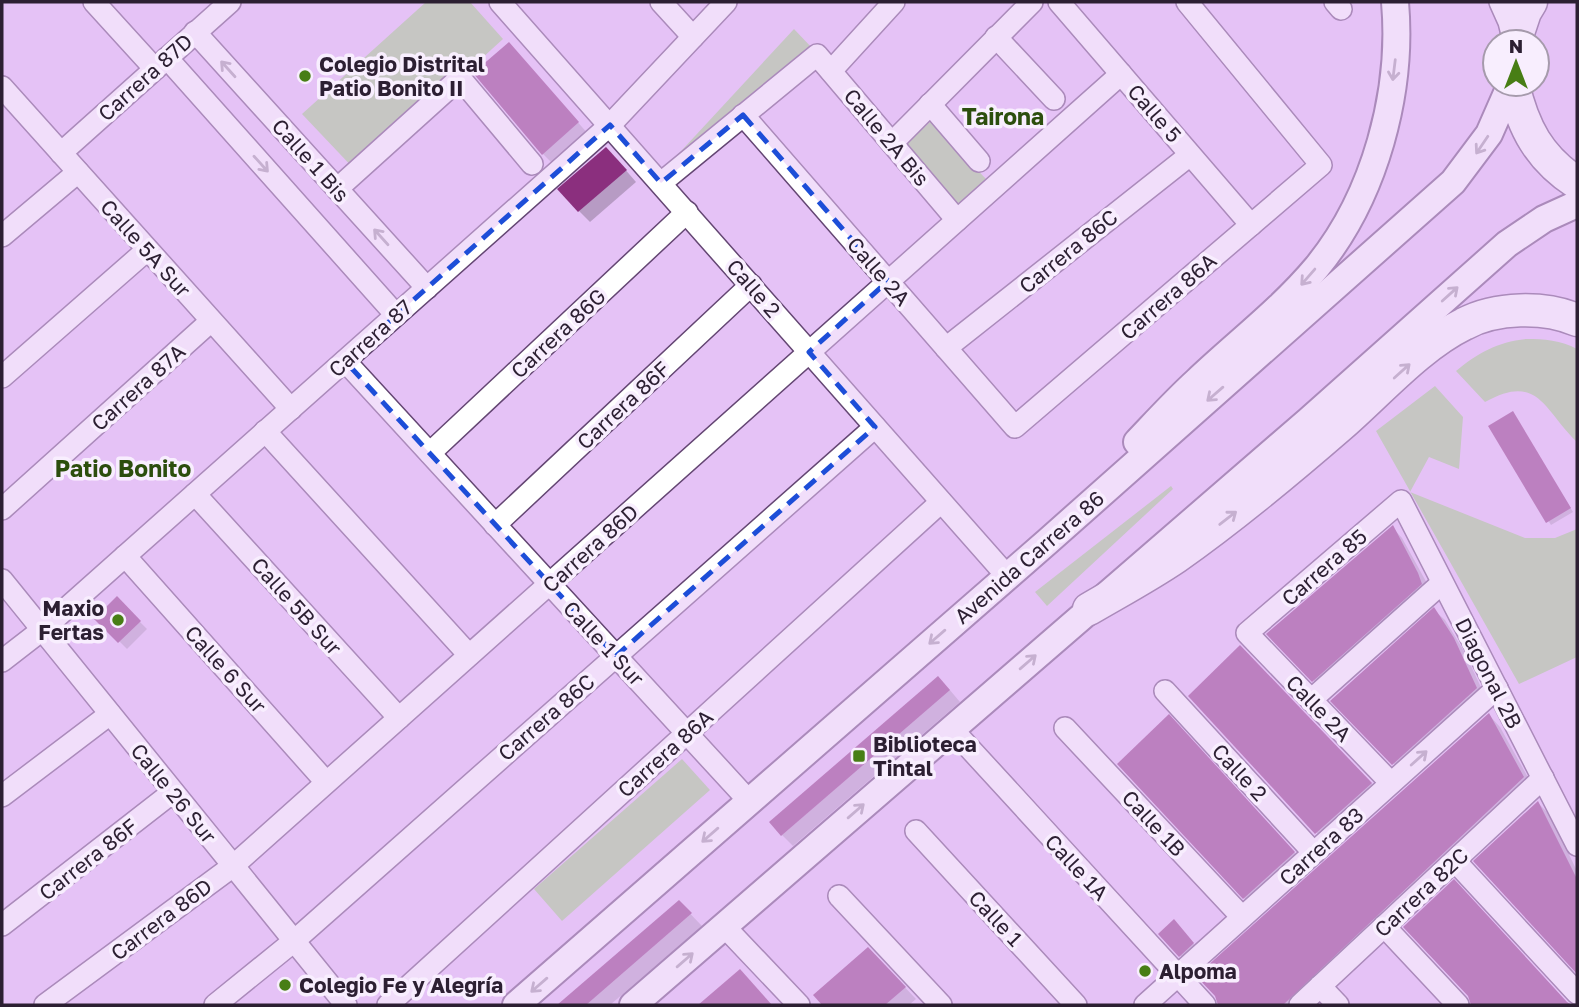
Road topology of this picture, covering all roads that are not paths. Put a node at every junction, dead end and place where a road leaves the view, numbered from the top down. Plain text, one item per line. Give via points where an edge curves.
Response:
1 (94, 2) edge
2 (228, 2) edge
3 (500, 2) edge
4 (661, 2) edge
5 (726, 2) edge
6 (894, 2) edge
7 (1032, 2) edge
8 (1059, 2) edge
9 (1187, 2) edge
10 (1395, 2) edge
11 (1500, 2) edge
12 (1531, 2) edge
13 (1510, 28) edge
14 (1519, 28) edge
15 (195, 33) junction
16 (693, 37) junction
17 (996, 37) junction
18 (161, 63) junction
19 (831, 71) junction
20 (1121, 74) junction
21 (2, 87) edge
22 (1506, 98) edge
23 (1516, 98) edge
24 (1055, 99) dead end
25 (930, 104) junction
26 (743, 115) junction
27 (610, 125) junction
28 (892, 143) junction
29 (61, 153) junction
30 (1190, 155) junction
31 (979, 161) dead end
32 (532, 164) dead end
33 (78, 172) junction
34 (661, 183) junction
35 (1577, 183) edge
36 (337, 189) junction
37 (1577, 204) edge
38 (687, 212) junction
39 (957, 220) junction
40 (1251, 225) junction
41 (2, 236) edge
42 (148, 250) junction
43 (888, 281) junction
44 (751, 285) junction
45 (427, 288) junction
46 (396, 315) junction
47 (1577, 320) edge
48 (211, 321) junction
49 (946, 348) junction
50 (809, 352) junction
51 (345, 361) junction
52 (2, 377) edge
53 (290, 409) junction
54 (875, 426) junction
55 (1015, 427) joint
56 (265, 431) junction
57 (429, 453) junction
58 (195, 494) junction
59 (1401, 501) joint
60 (942, 502) junction
61 (2, 509) edge
62 (495, 524) junction
63 (1047, 542) junction
64 (125, 556) junction
65 (1007, 576) junction
66 (2, 580) edge
67 (549, 583) junction
68 (1442, 583) junction
69 (1089, 609) junction
70 (42, 630) junction
71 (1247, 633) joint
72 (469, 655) junction
73 (616, 656) junction
74 (2, 661) edge
75 (1497, 688) junction
76 (1165, 691) dead end
77 (1311, 700) junction
78 (110, 714) junction
79 (399, 718) junction
80 (951, 728) junction
81 (1065, 728) dead end
82 (687, 733) junction
83 (1543, 778) junction
84 (326, 782) junction
85 (1391, 783) junction
86 (173, 792) junction
87 (2, 796) edge
88 (749, 802) junction
89 (916, 831) dead end
90 (1577, 845) edge
91 (1314, 853) junction
92 (1455, 861) junction
93 (233, 866) junction
94 (839, 896) dead end
95 (1242, 917) junction
96 (2, 925) edge
97 (724, 926) junction
98 (1384, 926) junction
99 (294, 941) junction
100 (1178, 976) junction
101 (1320, 986) junction
102 (1577, 993) edge
103 (45, 1005) edge
104 (215, 1005) edge
105 (346, 1005) edge
106 (388, 1005) edge
107 (516, 1005) edge
108 (633, 1005) edge
109 (799, 1005) edge
110 (941, 1005) edge
111 (1076, 1005) edge
112 (1145, 1005) edge
113 (1205, 1005) edge
114 (1300, 1005) edge
115 (1338, 1005) edge
116 (1458, 1005) edge

1 - 18 street
2 - 15 street, Carrera 87D
3 - 27 street, Calle 2
4 - 16 street
5 - 16 street, Carrera 87
6 - 19 street
7 - 17 street
8 - 20 street, Calle 5
9 - 40 street, Carrera 86A via 1321,165
10 -> 63 main road via 1395,67 1387,116 1367,179 1332,247 1269,317 1172,405
11 - 13 street
12 - 14 highway
15 - 18 street, Carrera 87D
36 -> 15 street, Calle 1 Bis
16 - 27 street, Carrera 87
17 - 24 street
17 - 25 street
18 - 29 street, Carrera 87D
18 -> 46 street, Calle 1 Bis
19 - 26 street, Calle 2A Bis via 817,55
19 - 28 street, Calle 2A Bis
20 - 30 street, Calle 5
20 - 39 street, Carrera 86D
21 - 29 street, Calle 5A Sur
22 -> 63 main road, Avenida Carrera 86 via 1489,134 1453,182
23 - 35 highway via 1532,138 1551,163
25 - 28 street
25 - 31 street
26 - 34 street
26 - 43 street, Calle 2A
27 - 34 street, Calle 2
27 - 45 street, Carrera 87
28 - 39 street, Calle 2A Bis
29 - 33 street, Calle 5A Sur
30 - 40 street, Calle 5
30 - 49 street, Carrera 86C
32 - 36 street via 460,79
33 - 41 street
33 - 42 street, Calle 5A Sur
34 - 38 street, Calle 2
45 -> 36 street, Calle 1 Bis
69 -> 37 main road via 1507,244
38 - 44 street, Calle 2
38 - 57 street, Carrera 86G
39 - 43 street, Carrera 86D
40 - 55 street, Carrera 86A
42 - 48 street, Calle 5A Sur
42 - 52 street
43 - 49 street, Calle 2A
43 - 50 street, Carrera 86D
44 - 50 street, Calle 2
44 - 62 street, Carrera 86F
45 - 46 street, Carrera 87
46 - 51 street, Carrera 87
69 -> 47 highway via 1200,540 1464,323 1509,312 1538,311
48 - 53 street, Calle 5A Sur
48 - 61 street, Carrera 87A
49 - 55 street, Calle 2A
50 - 54 street, Calle 2
50 - 67 street, Carrera 86D
51 - 53 street, Carrera 87
51 - 57 street, Calle 1 Sur
53 - 56 street, Carrera 87
54 - 60 street, Calle 2
54 - 73 street, Carrera 86C
56 - 58 street, Carrera 87
56 - 72 street
57 - 62 street, Calle 1 Sur
58 - 64 street, Carrera 87
58 - 79 street, Calle 5B Sur
59 - 68 street, Diagonal 2B
59 - 71 street, Carrera 85
60 - 65 street, Calle 2
60 - 82 street, Carrera 86A
62 - 67 street, Calle 1 Sur
63 - 65 main road, Avenida Carrera 86
64 - 70 street, Carrera 87
64 - 84 street, Calle 6 Sur
65 -> 88 main road, Avenida Carrera 86
66 - 70 street, Calle 26 Sur
67 - 72 street, Carrera 86D
67 - 73 street, Calle 1 Sur
68 - 75 street, Diagonal 2B
68 - 77 street
80 -> 69 main road
70 - 74 street, Carrera 87
70 - 78 street, Calle 26 Sur
71 - 77 street, Calle 2A
72 - 79 street, Carrera 86D
73 - 82 street, Calle 1 Sur
73 - 99 street, Carrera 86C
75 - 83 street, Diagonal 2B
85 -> 75 street, Carrera 83
76 - 91 street, Calle 2
77 - 85 street, Calle 2A
78 - 86 street, Calle 26 Sur
78 - 87 street
79 - 84 street, Carrera 86D
97 -> 80 main road
80 - 100 street, Calle 1A
81 - 95 street, Calle 1B
82 - 88 street, Calle 1 Sur
82 - 106 street, Carrera 86A
83 - 90 street, Diagonal 2B
83 - 92 street, Carrera 82C
84 - 93 street, Carrera 86D
85 - 91 street, Carrera 83
86 - 93 street, Calle 26 Sur
86 - 96 street, Carrera 86F
88 -> 107 main road, Avenida Carrera 86
89 - 111 street, Calle 1
91 - 95 street, Carrera 83
92 - 98 street, Carrera 82C
92 - 102 street
93 - 99 street, Calle 26 Sur
93 - 103 street, Carrera 86D
94 - 110 street
95 - 100 street, Carrera 83
108 -> 97 main road
97 - 109 street
98 - 101 street, Carrera 82C
98 - 116 street
99 - 104 street, Carrera 86C
99 - 105 street, Calle 26 Sur
100 - 112 street, Carrera 83
100 - 113 street, Calle 1A
101 - 114 street, Carrera 82C
101 - 115 street

